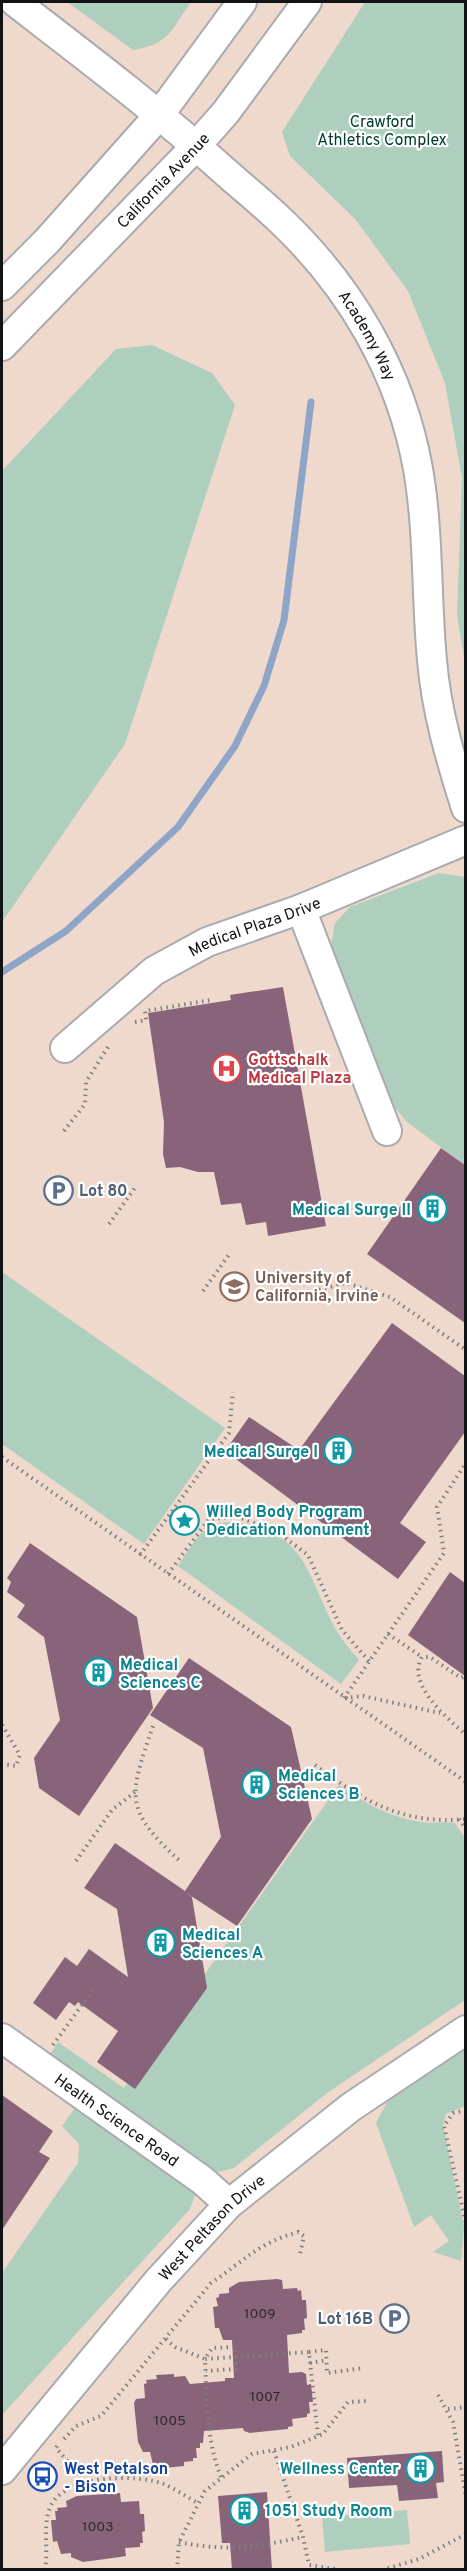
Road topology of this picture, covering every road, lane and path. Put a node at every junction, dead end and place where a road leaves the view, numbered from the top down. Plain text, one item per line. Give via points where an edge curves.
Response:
1 (15, 2) edge
2 (242, 2) edge
3 (307, 2) edge
4 (160, 114) junction
5 (196, 146) junction
6 (2, 286) edge
7 (2, 346) edge
8 (465, 808) edge
9 (465, 840) edge
10 (301, 909) junction
11 (211, 1000) dead end
12 (130, 1024) dead end
13 (109, 1045) dead end
14 (65, 1048) dead end
15 (63, 1131) dead end
16 (387, 1131) dead end
17 (137, 1185) dead end
18 (109, 1224) dead end
19 (231, 1252) dead end
20 (203, 1291) dead end
21 (290, 1297) dead end
22 (465, 1350) edge
23 (232, 1392) dead end
24 (2, 1457) edge
25 (465, 1463) edge
26 (140, 1555) junction
27 (168, 1574) junction
28 (387, 1634) junction
29 (422, 1657) junction
30 (369, 1661) junction
31 (463, 1677) dead end
32 (344, 1698) junction
33 (441, 1713) junction
34 (2, 1725) edge
35 (153, 1726) dead end
36 (465, 1735) edge
37 (2, 1764) edge
38 (315, 1765) dead end
39 (465, 1782) edge
40 (135, 1792) junction
41 (459, 1819) junction
42 (465, 1819) edge
43 (465, 1829) edge
44 (76, 1861) dead end
45 (183, 1863) dead end
46 (94, 1988) dead end
47 (465, 2030) edge
48 (2, 2038) edge
49 (39, 2065) junction
50 (465, 2110) edge
51 (229, 2204) junction
52 (465, 2224) edge
53 (465, 2246) edge
54 (300, 2254) dead end
55 (465, 2292) edge
56 (166, 2339) junction
57 (309, 2352) junction
58 (236, 2357) junction
59 (205, 2359) junction
60 (327, 2360) junction
61 (310, 2363) junction
62 (364, 2368) dead end
63 (206, 2371) junction
64 (438, 2395) dead end
65 (368, 2401) dead end
66 (465, 2406) edge
67 (448, 2409) junction
68 (318, 2436) junction
69 (274, 2451) junction
70 (2, 2470) edge
71 (221, 2477) junction
72 (82, 2482) junction
73 (465, 2497) edge
74 (198, 2503) junction
75 (465, 2534) edge
76 (303, 2537) junction
77 (179, 2542) junction
78 (309, 2567) edge
79 (45, 2570) edge
80 (177, 2570) edge
81 (341, 2570) edge
82 (382, 2570) edge

1 - 4 street, Academy Way
2 - 4 street
3 - 5 street, California Avenue via 226,112
4 - 5 street, Academy Way
4 - 6 street
5 - 7 street, California Avenue
5 - 8 street, Academy Way via 317,258 366,327 390,370 418,469 432,663
9 - 10 street, Medical Plaza Drive
10 - 14 street, Medical Plaza Drive via 207,942 154,971
10 - 16 street
11 - 12 path via 145,1011 146,1020
13 - 15 path via 86,1082 85,1104
17 - 18 path
19 - 20 path
21 - 22 path via 346,1284 390,1297
23 - 26 path via 229,1433
24 - 26 path
25 - 28 path via 437,1507 444,1553
26 - 27 path
27 - 30 path via 209,1519 239,1517 278,1532 308,1555 342,1630
27 - 32 path
28 - 29 path
28 - 30 path
29 - 31 path via 430,1657
29 - 33 path via 416,1667 417,1677
30 - 32 path
32 - 33 path via 363,1696
32 - 39 path
33 - 36 path
34 - 37 path via 20,1755 16,1766
35 - 40 path via 138,1767
38 - 41 path via 347,1789 380,1806 416,1819
40 - 44 path via 112,1810
40 - 45 path via 136,1807 152,1836
41 - 42 path
41 - 43 path
46 - 49 path
47 - 51 street, West Peltason Drive via 351,2107
48 - 49 street, Health Science Road
49 - 51 street, Health Science Road via 202,2180
50 - 52 path via 453,2113 444,2126
51 - 70 street, West Peltason Drive via 158,2281
53 - 55 path
54 - 56 path via 304,2236 298,2232 275,2238 251,2251 211,2283
56 - 59 path via 175,2347
56 - 72 path via 101,2416 76,2426 56,2448
57 - 58 path
57 - 60 path via 326,2350
57 - 61 path
58 - 59 path
58 - 59 path via 235,2347 212,2348
58 - 63 path via 236,2369
59 - 63 path
60 - 61 path
60 - 62 path via 327,2373
61 - 68 path
63 - 71 path via 213,2458
64 - 67 path
65 - 68 path via 348,2402 330,2428
66 - 67 path
67 - 73 path
68 - 69 path
69 - 71 path via 252,2454
69 - 76 path
71 - 74 path
72 - 74 path via 126,2480 164,2484
72 - 79 path via 53,2502 47,2522
74 - 77 path
75 - 82 path via 419,2559
76 - 77 path via 251,2548 213,2549
76 - 78 path
77 - 80 path
78 - 81 path

